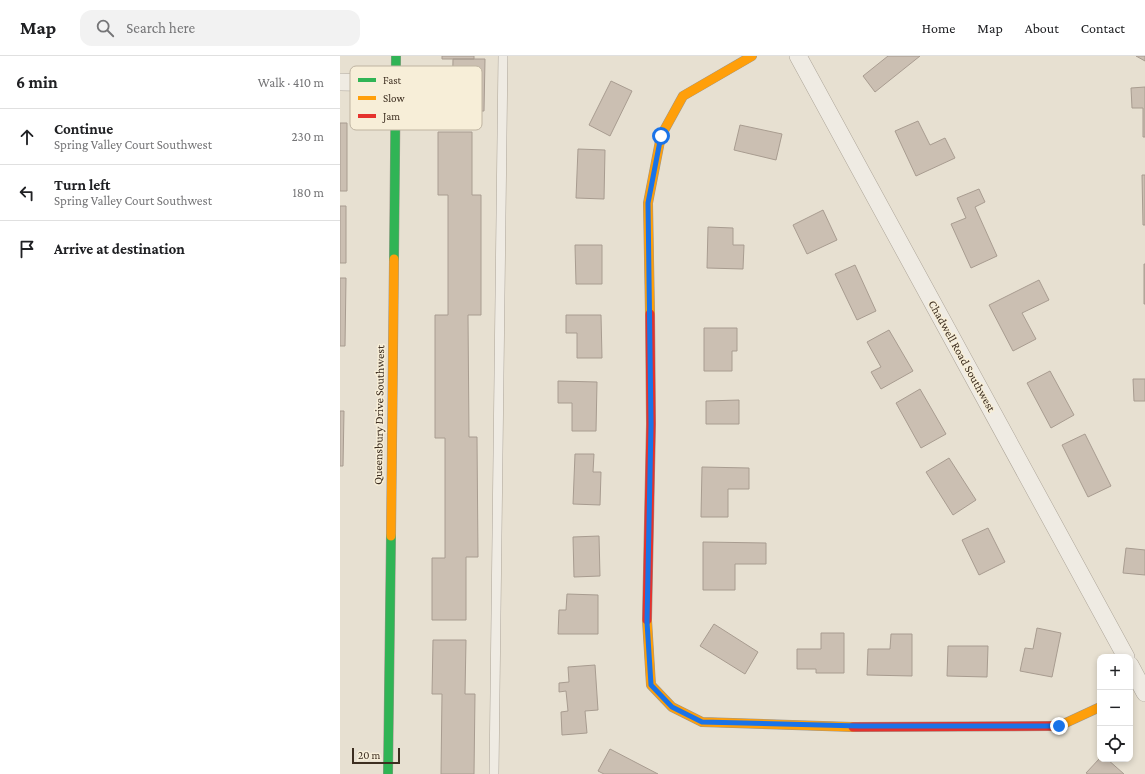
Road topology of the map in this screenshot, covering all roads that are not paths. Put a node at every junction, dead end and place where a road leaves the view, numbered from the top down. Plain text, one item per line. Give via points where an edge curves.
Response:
1 (503, 56) edge
2 (752, 56) edge
3 (798, 56) edge
4 (340, 82) edge
5 (350, 82) edge
6 (395, 130) edge
7 (1124, 654) edge
8 (1133, 672) edge
9 (1140, 689) edge
10 (1097, 708) edge
11 (388, 774) edge
12 (494, 774) edge

1 - 12 lane
2 - 10 street via 683,96 661,136 648,203 651,424 647,622 651,685 672,707 702,722 860,726 1059,726
3 - 7 street, Chadwell Road Southwest
4 - 5 street
6 - 11 street, Queensbury Drive Southwest
8 - 9 street

